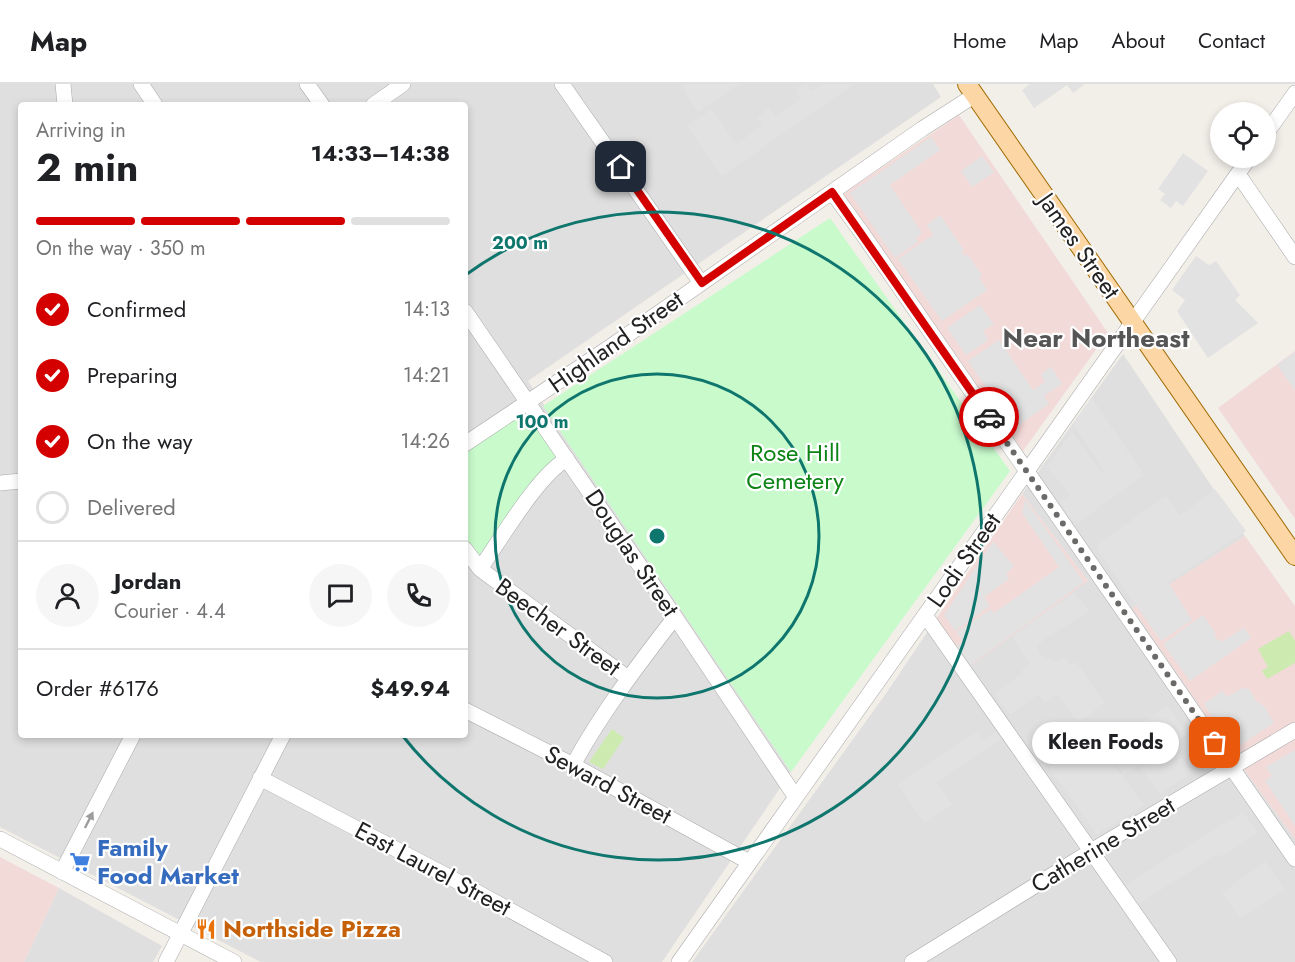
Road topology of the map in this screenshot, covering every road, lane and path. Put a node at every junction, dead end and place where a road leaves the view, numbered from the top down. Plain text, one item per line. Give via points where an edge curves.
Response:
1 (63, 84) edge
2 (141, 84) edge
3 (307, 84) edge
4 (404, 84) edge
5 (562, 84) edge
6 (971, 90) edge
7 (1295, 93) edge
8 (65, 102) edge
9 (154, 102) edge
10 (320, 102) edge
11 (377, 102) edge
12 (1276, 120) edge
13 (1242, 168) edge
14 (1238, 174) junction
15 (832, 192) junction
16 (1295, 257) edge
17 (702, 283) junction
18 (468, 315) edge
19 (1132, 322) junction
20 (528, 402) junction
21 (468, 442) edge
22 (567, 459) junction
23 (1027, 471) junction
24 (18, 481) edge
25 (0, 483) edge
26 (468, 553) edge
27 (1295, 556) edge
28 (480, 569) junction
29 (925, 615) junction
30 (675, 616) junction
31 (628, 678) junction
32 (468, 712) edge
33 (1295, 729) edge
34 (131, 738) edge
35 (281, 738) edge
36 (573, 765) junction
37 (1232, 767) junction
38 (260, 778) junction
39 (795, 796) junction
40 (0, 839) edge
41 (1091, 851) junction
42 (1295, 859) edge
43 (749, 862) junction
44 (62, 872) junction
45 (180, 934) junction
46 (166, 962) edge
47 (234, 962) edge
48 (605, 962) edge
49 (679, 962) edge
50 (912, 962) edge
51 (1169, 962) edge

1 - 8 street
2 - 9 street
3 - 10 street
4 - 11 street
5 - 17 street
6 - 15 street, Highland Street
6 - 19 main road, James Street
7 - 12 street
13 - 14 street, Lodi Street
14 - 16 street
14 - 19 street, Lodi Street
15 - 17 street, Highland Street
15 - 23 street
17 - 20 street, Highland Street
18 - 20 street, Douglas Street
19 - 23 street, Lodi Street
19 - 27 main road, James Street
20 - 21 street, Highland Street
20 - 22 street, Douglas Street
22 - 28 street via 539,485
22 - 30 street, Douglas Street
23 - 29 street, Lodi Street
23 - 37 street
24 - 25 street
26 - 28 street, Beecher Street
28 - 31 street, Beecher Street
29 - 39 street, Lodi Street
29 - 41 street
30 - 31 street
30 - 39 street, Douglas Street
31 - 36 street
32 - 36 street, Seward Street
33 - 37 street, Catherine Street
44 -> 34 street
35 - 38 street
36 - 43 street, Seward Street
37 - 41 street, Catherine Street
37 - 42 street
38 - 45 street
38 - 48 street, East Laurel Street
39 - 43 street, Lodi Street
40 - 44 street
41 - 50 street, Catherine Street
41 - 51 street
43 - 49 street, Lodi Street
44 - 45 street
45 - 46 street
45 - 47 street

